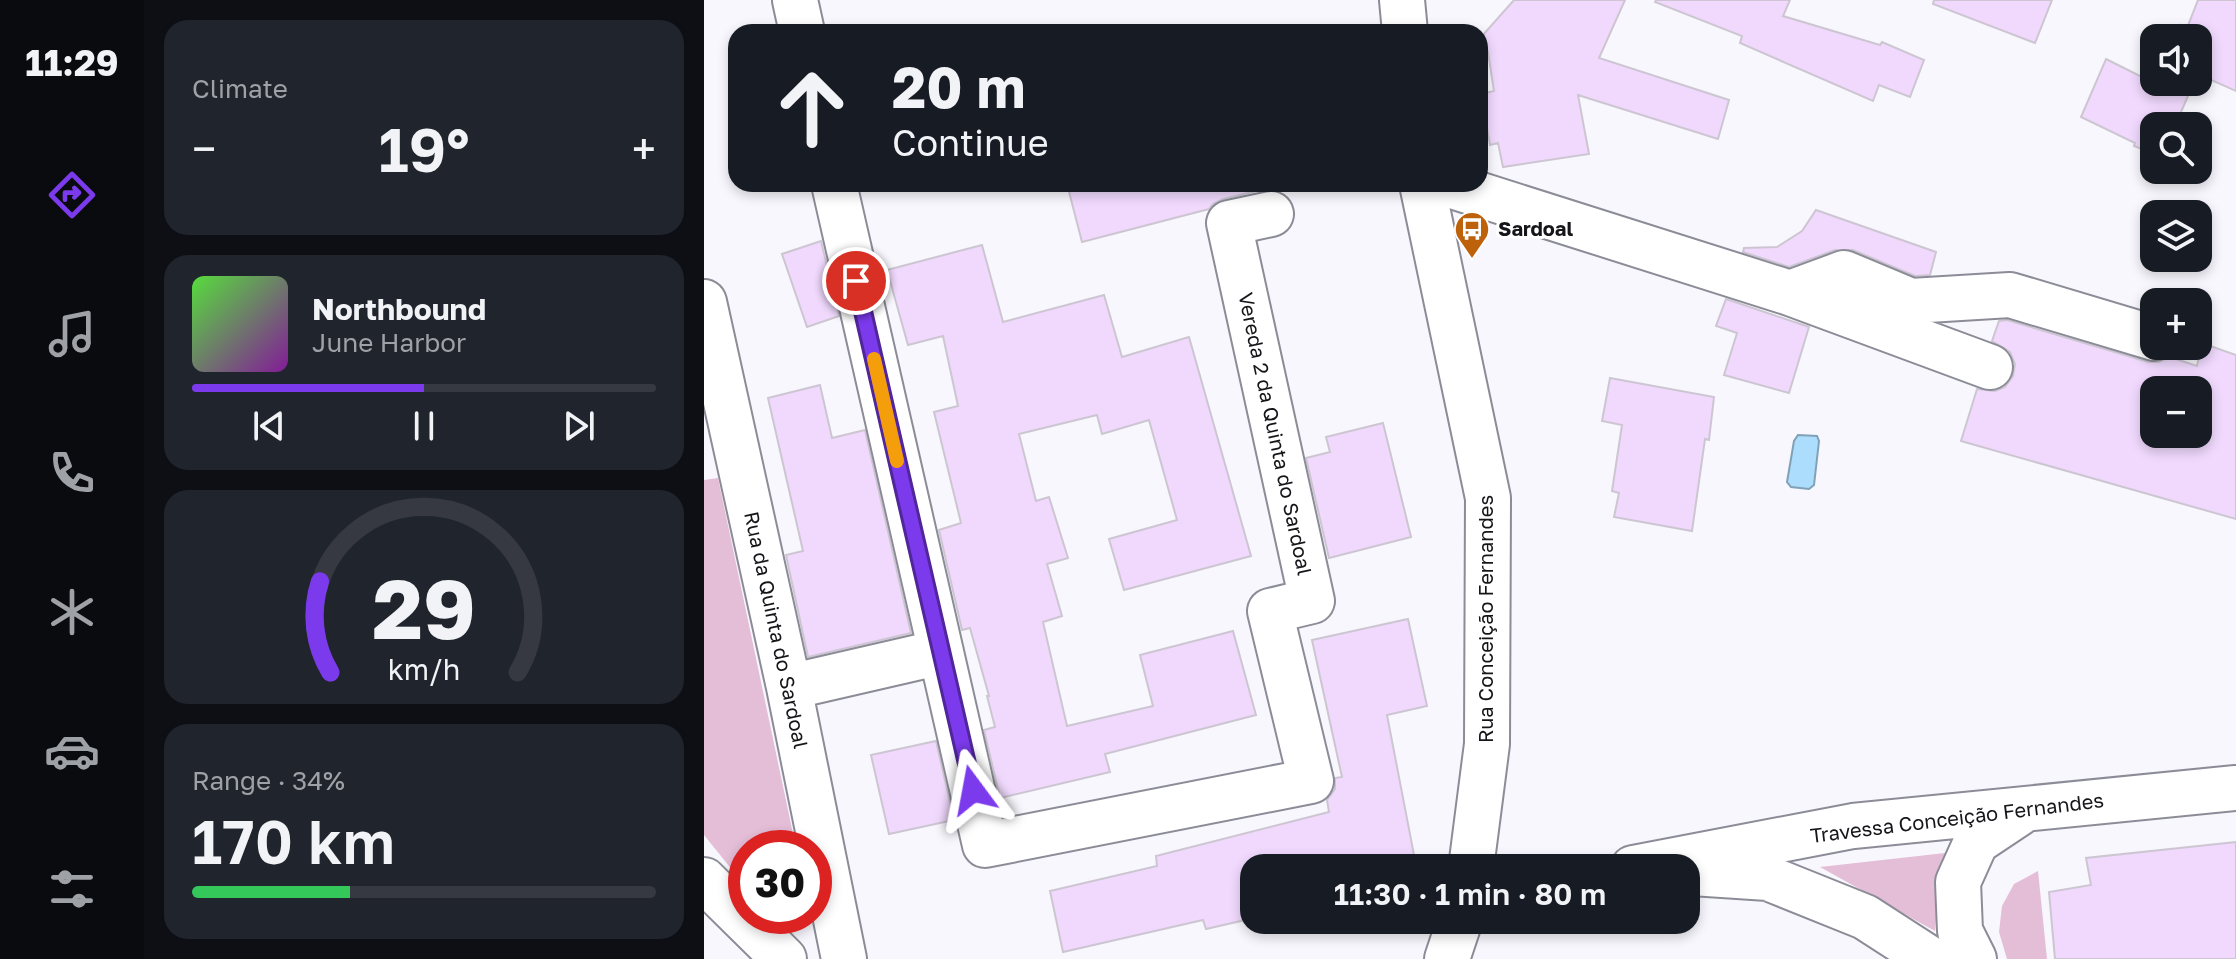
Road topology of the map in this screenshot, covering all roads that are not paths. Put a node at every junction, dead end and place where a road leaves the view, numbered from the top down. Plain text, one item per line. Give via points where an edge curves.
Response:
1 (795, 0) edge
2 (1402, 0) edge
3 (800, 24) edge
4 (1404, 24) edge
5 (836, 192) edge
6 (1424, 192) edge
7 (1471, 192) edge
8 (1271, 214) dead end
9 (1790, 293) junction
10 (704, 302) edge
11 (2140, 334) edge
12 (1990, 367) dead end
13 (713, 380) edge
14 (941, 652) junction
15 (789, 687) junction
16 (2236, 788) edge
17 (2026, 809) junction
18 (1473, 854) edge
19 (1700, 855) edge
20 (1700, 873) edge
21 (704, 880) edge
22 (1455, 934) edge
23 (784, 959) edge
24 (844, 959) edge
25 (1447, 959) edge
26 (1930, 959) edge
27 (1974, 959) edge

1 - 3 street
2 - 4 street
5 - 14 street
6 - 18 street, Rua Conceição Fernandes via 1488,498 1487,744
7 - 9 street
8 - 14 street, Vereda 2 da Quinta do Sardoal via 1229,223 1312,601 1270,611 1311,781 985,845
9 - 11 street via 1844,273 1911,301 2010,295
9 - 12 street
10 - 13 street, Rua da Quinta do Sardoal
13 - 15 street, Rua da Quinta do Sardoal
14 - 15 street
15 - 24 street, Rua da Quinta do Sardoal
16 - 17 street, Travessa Conceição Fernandes
17 - 19 street, Travessa Conceição Fernandes via 1853,826
17 - 27 street via 1976,842 1958,882 1960,931
20 - 26 street via 1768,878 1865,917
21 - 23 street
22 - 25 street

